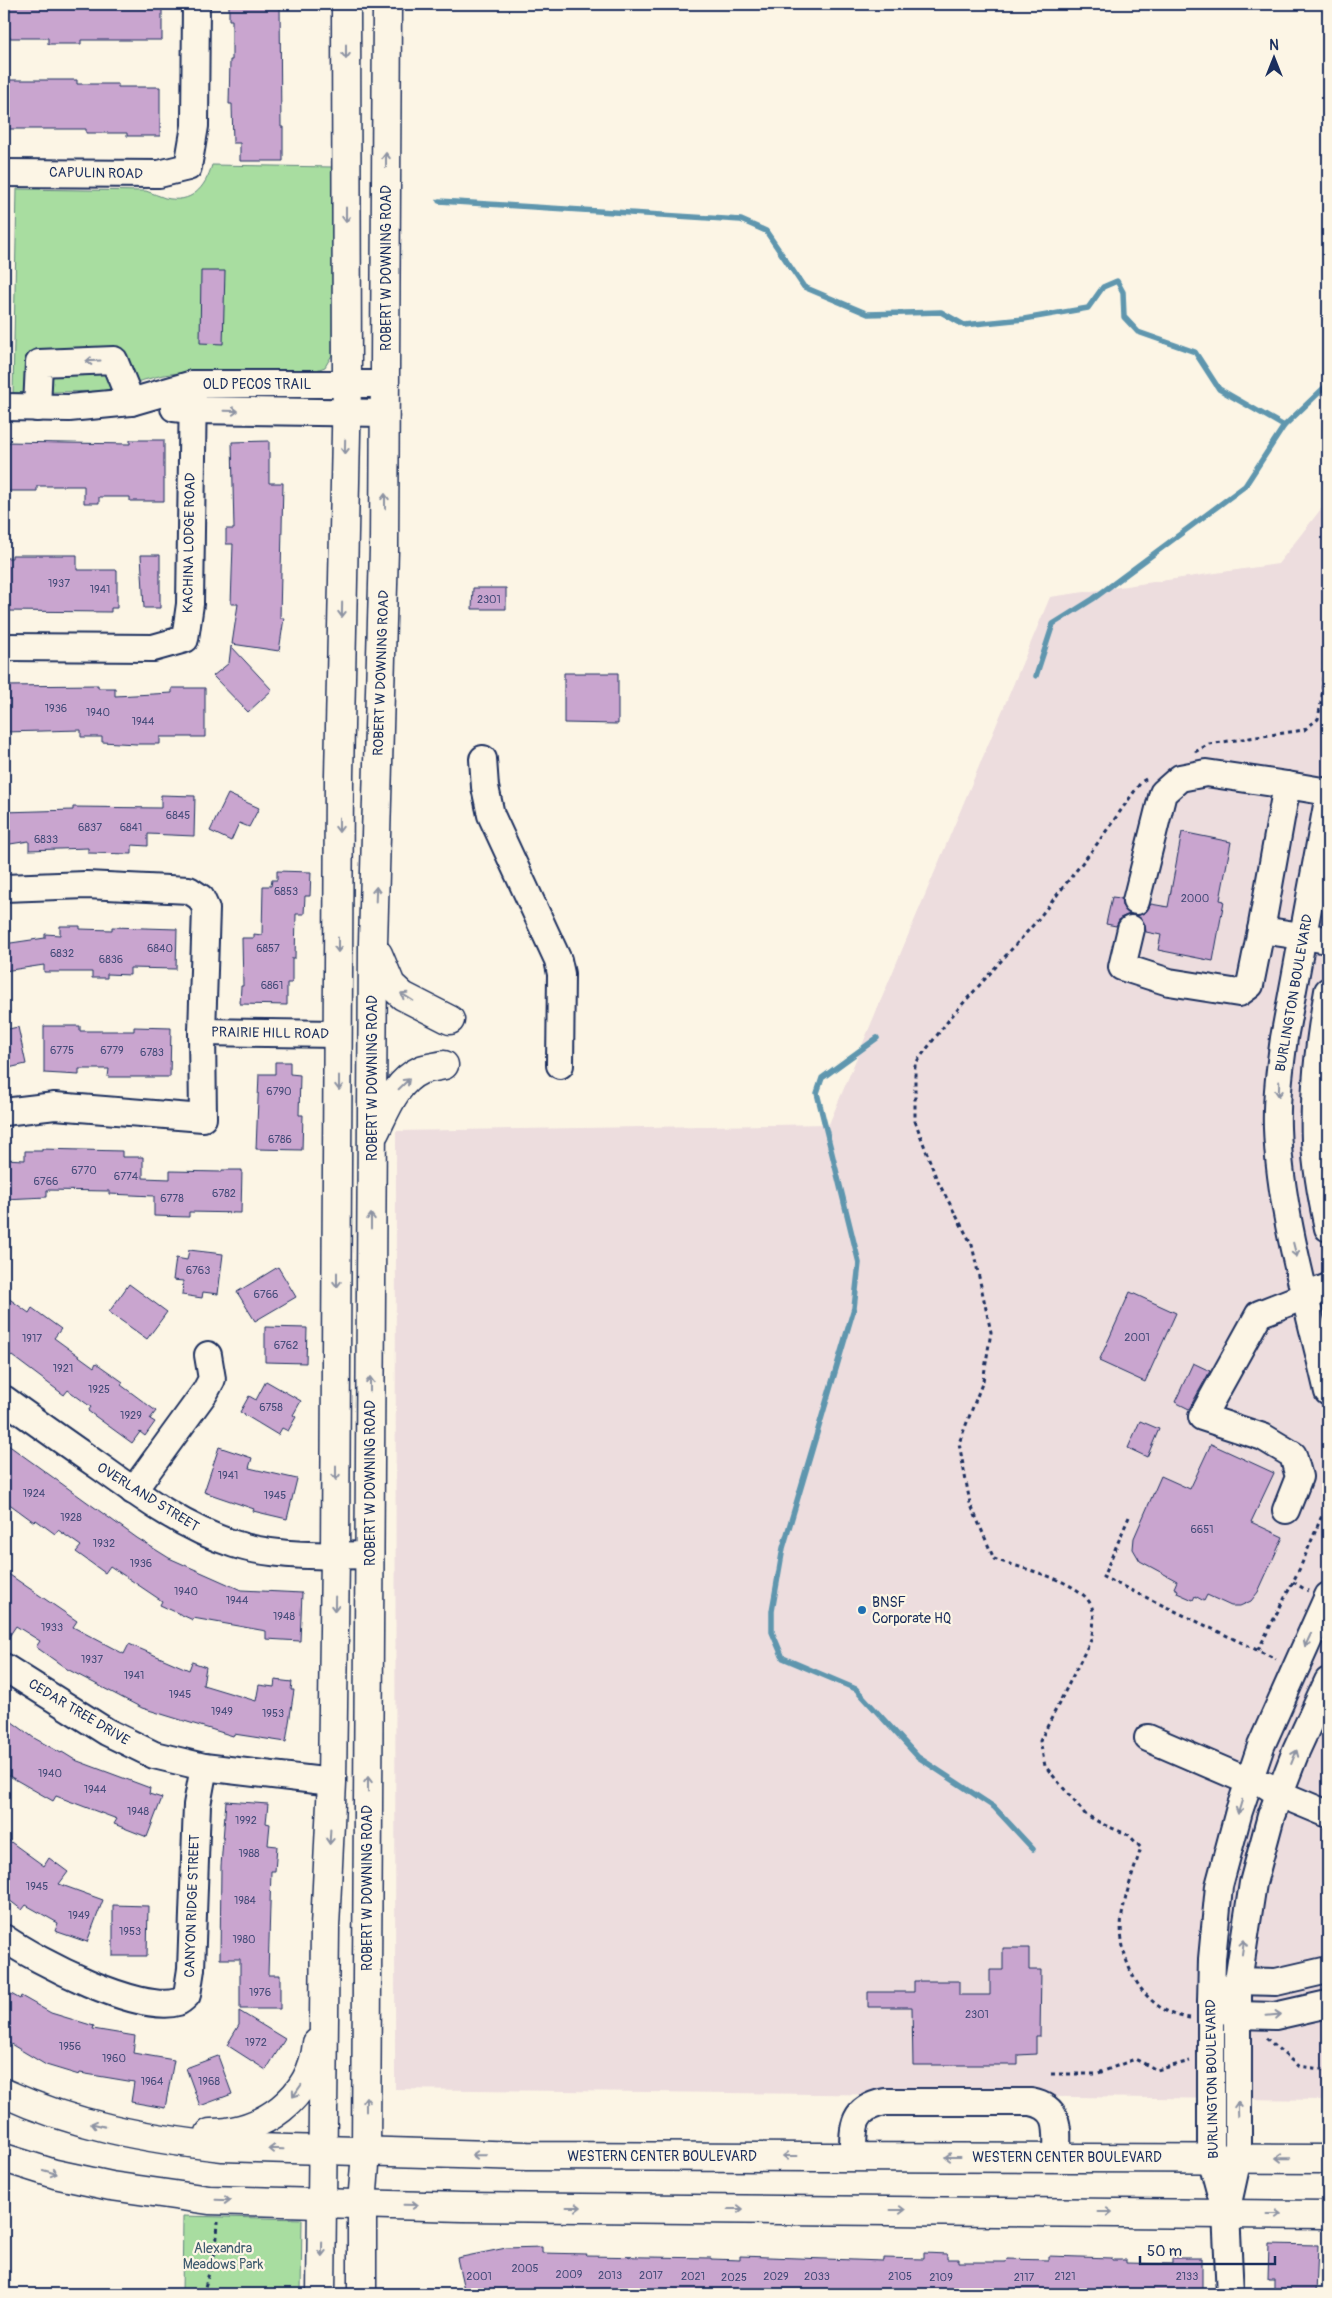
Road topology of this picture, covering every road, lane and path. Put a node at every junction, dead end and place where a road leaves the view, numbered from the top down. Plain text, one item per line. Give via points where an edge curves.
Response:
1 (196, 4) edge
2 (346, 4) edge
3 (387, 4) edge
4 (4, 173) edge
5 (193, 384) junction
6 (346, 384) junction
7 (385, 384) junction
8 (131, 402) junction
9 (4, 407) edge
10 (37, 408) junction
11 (191, 410) junction
12 (346, 413) junction
13 (385, 413) junction
14 (1328, 626) edge
15 (4, 646) edge
16 (1192, 753) dead end
17 (483, 759) dead end
18 (1150, 777) dead end
19 (1287, 785) junction
20 (1328, 792) edge
21 (1328, 800) edge
22 (4, 888) edge
23 (1136, 901) dead end
24 (1131, 929) dead end
25 (1260, 930) junction
26 (1303, 937) junction
27 (1328, 940) edge
28 (373, 943) junction
29 (1328, 991) edge
30 (450, 1020) dead end
31 (202, 1032) junction
32 (338, 1034) junction
33 (444, 1065) dead end
34 (560, 1065) dead end
35 (4, 1112) edge
36 (372, 1141) junction
37 (1328, 1228) edge
38 (1317, 1292) edge
39 (208, 1355) dead end
40 (1328, 1392) edge
41 (4, 1399) edge
42 (133, 1490) junction
43 (1286, 1510) dead end
44 (1328, 1513) edge
45 (1129, 1517) dead end
46 (370, 1555) junction
47 (335, 1556) junction
48 (1328, 1596) edge
49 (1258, 1650) junction
50 (1296, 1664) junction
51 (4, 1666) edge
52 (1328, 1681) edge
53 (1148, 1738) dead end
54 (204, 1767) junction
55 (1249, 1778) junction
56 (332, 1782) junction
57 (1280, 1794) junction
58 (1328, 1814) edge
59 (326, 1927) junction
60 (4, 1938) edge
61 (1328, 1970) edge
62 (1238, 1981) junction
63 (1328, 2004) edge
64 (1210, 2012) junction
65 (1239, 2022) junction
66 (1211, 2059) junction
67 (1328, 2070) edge
68 (1051, 2074) dead end
69 (4, 2093) edge
70 (138, 2134) junction
71 (324, 2151) junction
72 (366, 2152) junction
73 (853, 2156) junction
74 (1057, 2157) junction
75 (4, 2158) edge
76 (1211, 2158) junction
77 (1238, 2158) junction
78 (1328, 2159) edge
79 (323, 2204) junction
80 (362, 2204) junction
81 (1226, 2212) junction
82 (1328, 2214) edge
83 (210, 2219) dead end
84 (203, 2294) edge
85 (321, 2294) edge
86 (362, 2294) edge
87 (1230, 2294) edge

1 - 4 street, CAPULIN ROAD via 195,126 188,167 159,174
2 -> 6 main road
7 -> 3 main road, ROBERT W DOWNING ROAD
5 - 6 street, OLD PECOS TRAIL
5 - 8 street, OLD PECOS TRAIL
5 - 11 street, KACHINA LODGE ROAD
6 - 7 street, OLD PECOS TRAIL
6 - 12 main road
7 - 13 main road, ROBERT W DOWNING ROAD
8 - 10 street, OLD PECOS TRAIL
8 -> 10 street via 114,360 39,363
8 - 11 street, OLD PECOS TRAIL
9 - 10 street, OLD PECOS TRAIL
11 -> 12 street, OLD PECOS TRAIL
11 - 15 street, KACHINA LODGE ROAD via 190,604 185,639 153,648
12 - 13 street, OLD PECOS TRAIL
12 -> 32 main road
28 -> 13 main road, ROBERT W DOWNING ROAD
14 - 16 path via 1318,719 1304,730 1209,744
17 - 34 street via 491,816 558,960 561,984
18 - 64 path via 1141,782 1040,916 950,1018 915,1064 915,1120 937,1180 972,1245 991,1332 983,1380 959,1443 970,1503 994,1559 1070,1584 1091,1604 1094,1624 1091,1640 1040,1741 1045,1766 1085,1814 1129,1835 1140,1848 1122,1914 1121,1939 1135,1982 1155,2005 1182,2017
19 - 20 street
19 - 23 street via 1206,773 1180,778 1163,793
19 - 25 street
21 - 26 street, BURLINGTON BOULEVARD
22 - 31 street via 86,885 179,889 201,898 206,909
24 - 25 street via 1122,967 1170,982 1239,993 1250,985
25 - 26 street
26 - 27 street
26 -> 38 street, BURLINGTON BOULEVARD via 1279,1074 1277,1128 1291,1232
30 -> 28 main road via 403,996 391,985
28 - 36 main road, ROBERT W DOWNING ROAD
29 - 37 street via 1315,1091 1315,1142
31 - 32 street, PRAIRIE HILL ROAD
31 - 35 street via 203,1118 55,1106
32 -> 47 main road
36 -> 33 main road via 392,1097 406,1081 420,1070
46 -> 36 main road, ROBERT W DOWNING ROAD
38 - 40 street, BURLINGTON BOULEVARD
38 - 43 street via 1259,1314 1202,1417 1263,1437 1293,1455 1299,1477
39 - 42 street via 212,1379 205,1392
41 - 42 street, OVERLAND STREET
42 - 47 street, OVERLAND STREET via 199,1530 235,1545
44 - 49 path via 1324,1513
45 - 49 path via 1103,1577
46 - 47 street, OVERLAND STREET
72 -> 46 main road, ROBERT W DOWNING ROAD
47 -> 56 main road
48 -> 50 street, BURLINGTON BOULEVARD
49 - 50 path
50 - 55 street, BURLINGTON BOULEVARD
51 - 54 street, CEDAR TREE DRIVE via 107,1732 154,1755
57 -> 52 street, BURLINGTON BOULEVARD
53 - 55 street
54 - 56 street, CEDAR TREE DRIVE
54 - 60 street, CANYON RIDGE STREET via 197,1805 188,1995 179,2002 144,2001 78,1980
55 - 57 street
55 -> 64 street, BURLINGTON BOULEVARD via 1219,1886
56 -> 59 main road
57 - 58 street
62 -> 57 street, BURLINGTON BOULEVARD via 1253,1882
59 -> 70 main road via 316,1942 317,2045 307,2076 287,2105 272,2117 231,2133
59 - 71 main road
61 - 62 street via 1276,1982
62 - 64 street
62 - 65 street, BURLINGTON BOULEVARD
65 -> 63 street
64 - 65 street
64 - 66 street, BURLINGTON BOULEVARD
65 - 67 path via 1268,2038 1298,2066
77 -> 65 street, BURLINGTON BOULEVARD
66 - 68 path via 1157,2070 1136,2059 1096,2074
66 - 76 street, BURLINGTON BOULEVARD
70 -> 69 main road, WESTERN CENTER BOULEVARD via 58,2115
71 -> 70 main road, WESTERN CENTER BOULEVARD via 223,2147
71 - 72 main road, WESTERN CENTER BOULEVARD
71 - 79 main road
73 -> 72 main road, WESTERN CENTER BOULEVARD via 527,2156
72 - 80 main road, ROBERT W DOWNING ROAD
74 -> 73 main road, WESTERN CENTER BOULEVARD
73 - 74 street via 855,2122 870,2105 885,2102 1012,2102 1043,2105 1051,2110 1057,2126
74 - 76 main road, WESTERN CENTER BOULEVARD
75 -> 79 main road via 83,2180 175,2196
76 - 77 main road, WESTERN CENTER BOULEVARD
76 - 81 street, BURLINGTON BOULEVARD
78 -> 77 main road, WESTERN CENTER BOULEVARD
77 - 81 street, BURLINGTON BOULEVARD
79 - 80 main road
79 -> 85 main road
80 -> 81 main road
80 - 86 main road, ROBERT W DOWNING ROAD
81 -> 82 main road
81 - 87 street
83 - 84 path via 219,2220 216,2249

